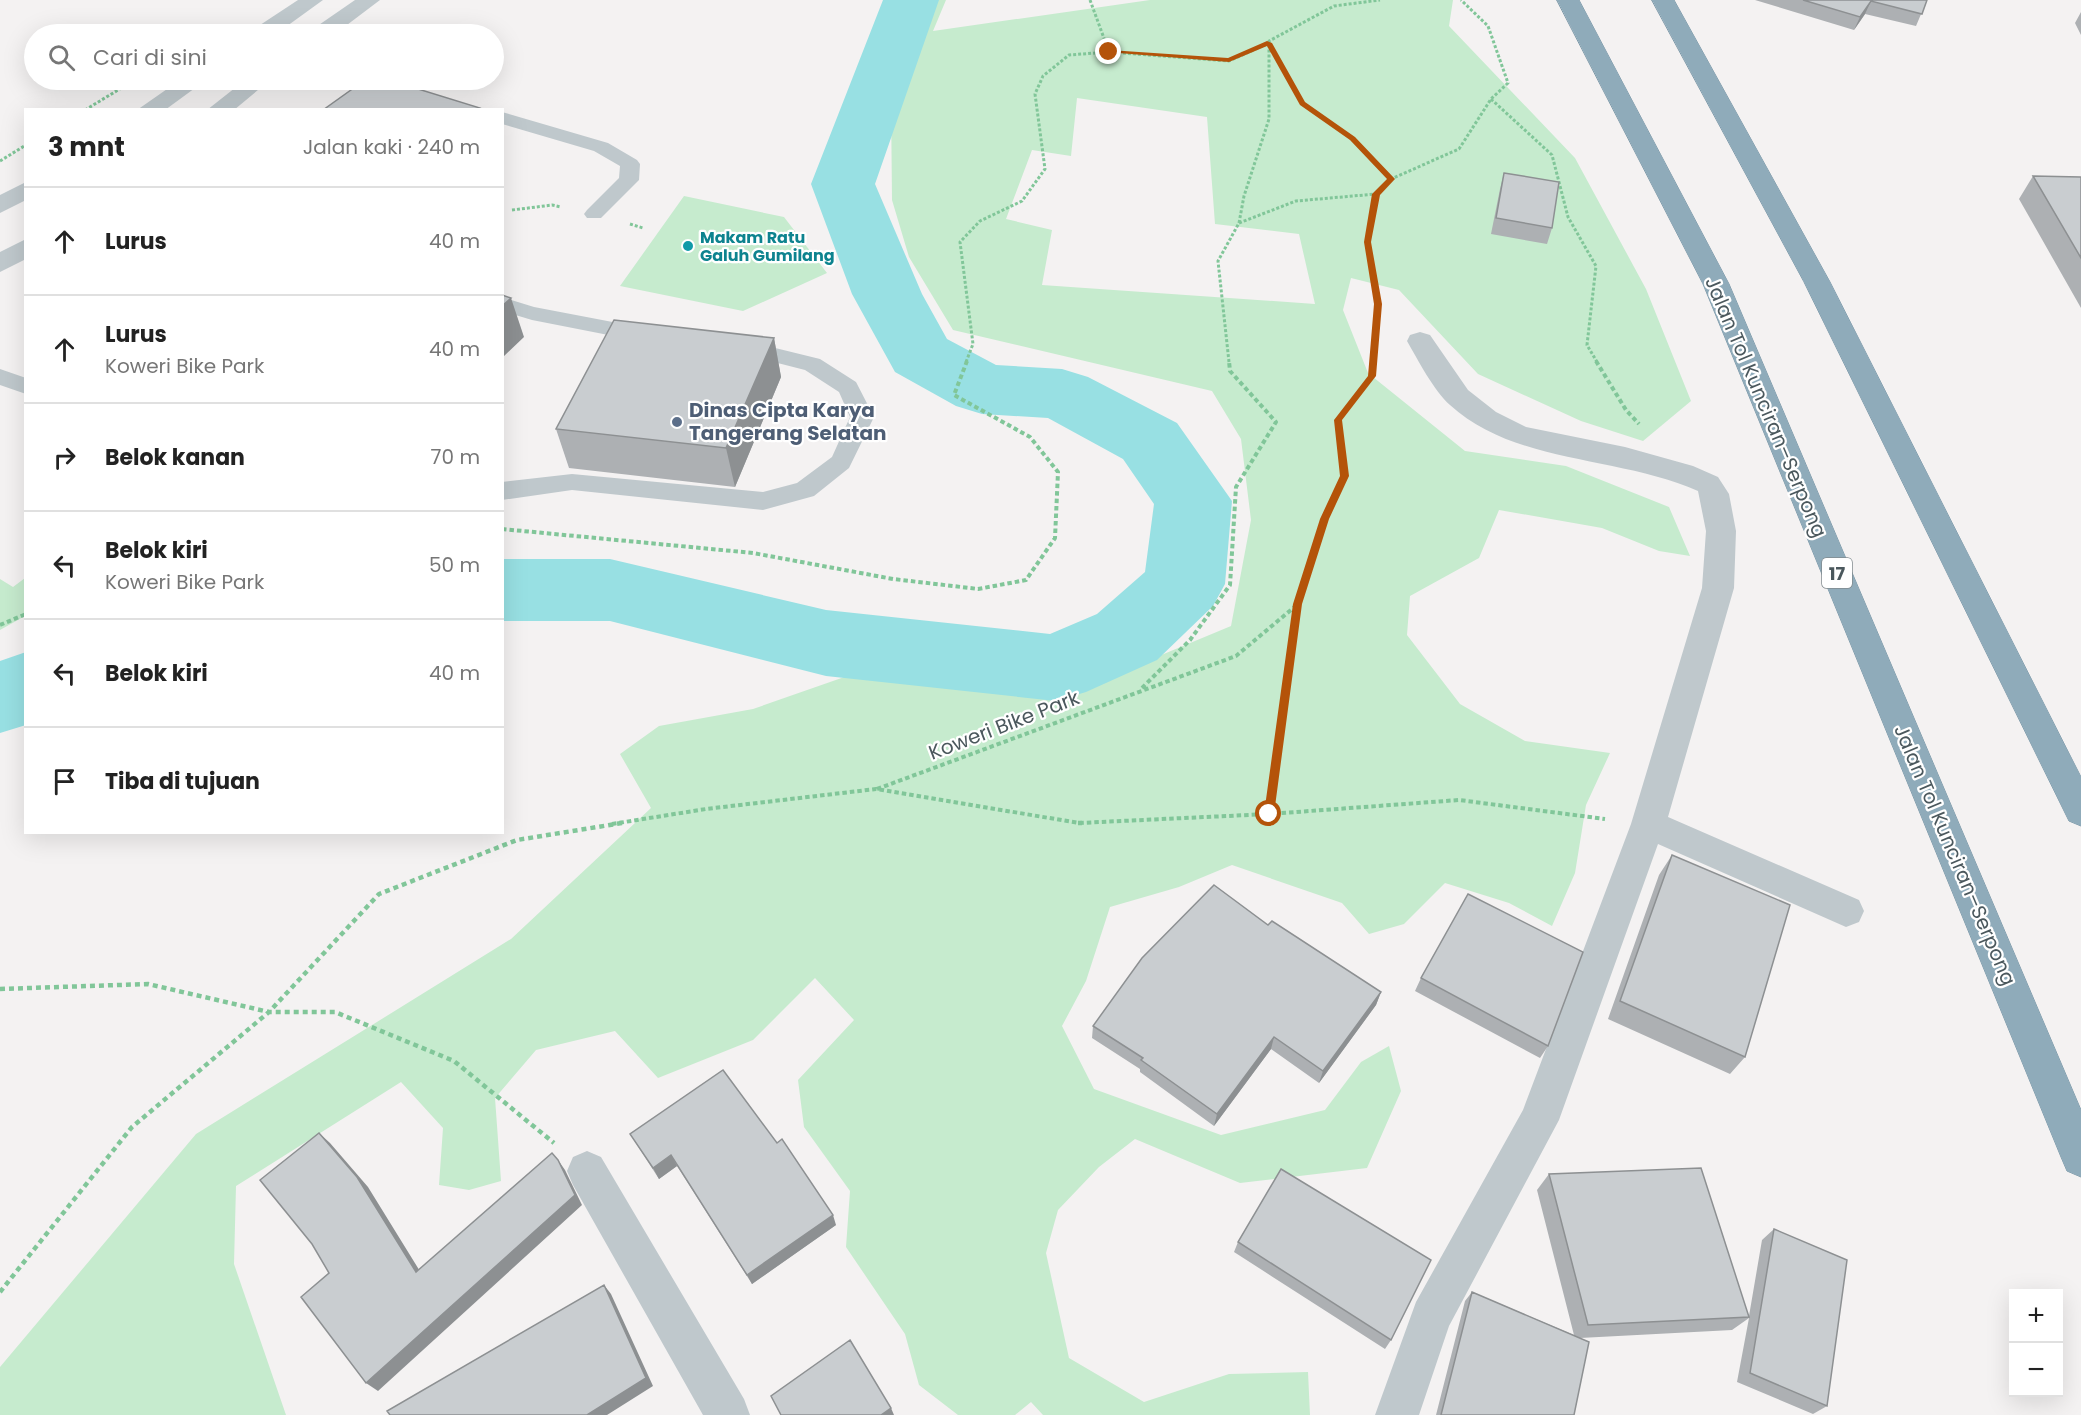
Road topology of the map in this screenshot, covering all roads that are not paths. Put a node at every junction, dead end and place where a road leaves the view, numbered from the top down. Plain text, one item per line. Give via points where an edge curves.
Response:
1 (312, 0) edge
2 (369, 0) edge
3 (1568, 0) edge
4 (1663, 0) edge
5 (276, 24) edge
6 (335, 24) edge
7 (179, 90) edge
8 (245, 90) edge
9 (151, 108) edge
10 (221, 108) edge
11 (504, 119) edge
12 (24, 190) edge
13 (0, 206) edge
14 (594, 214) dead end
15 (24, 248) edge
16 (0, 264) edge
17 (504, 305) edge
18 (668, 338) edge
19 (1420, 341) dead end
20 (724, 345) edge
21 (0, 376) edge
22 (24, 386) edge
23 (504, 491) edge
24 (2081, 811) edge
25 (1648, 824) junction
26 (1846, 911) dead end
27 (2081, 1157) edge
28 (587, 1170) road end
29 (728, 1415) edge
30 (1397, 1415) edge

1 - 5 street
2 - 6 street
3 - 27 highway, Jalan Tol Kunciran–Serpong / 17 via 1716,284
4 - 24 highway via 1817,282
7 - 9 street
8 - 10 street
11 - 14 lane via 601,147 630,164 629,180
12 - 13 street
15 - 16 street
17 - 18 lane via 623,333
19 - 25 street via 1458,397 1486,419 1519,435 1683,473 1708,484 1714,494 1722,531 1718,588
20 - 23 lane via 812,364 848,387 862,417 841,462 805,490 764,501 572,482
21 - 22 lane
25 - 26 street
25 - 30 street via 1539,1120 1431,1317
28 - 29 street

